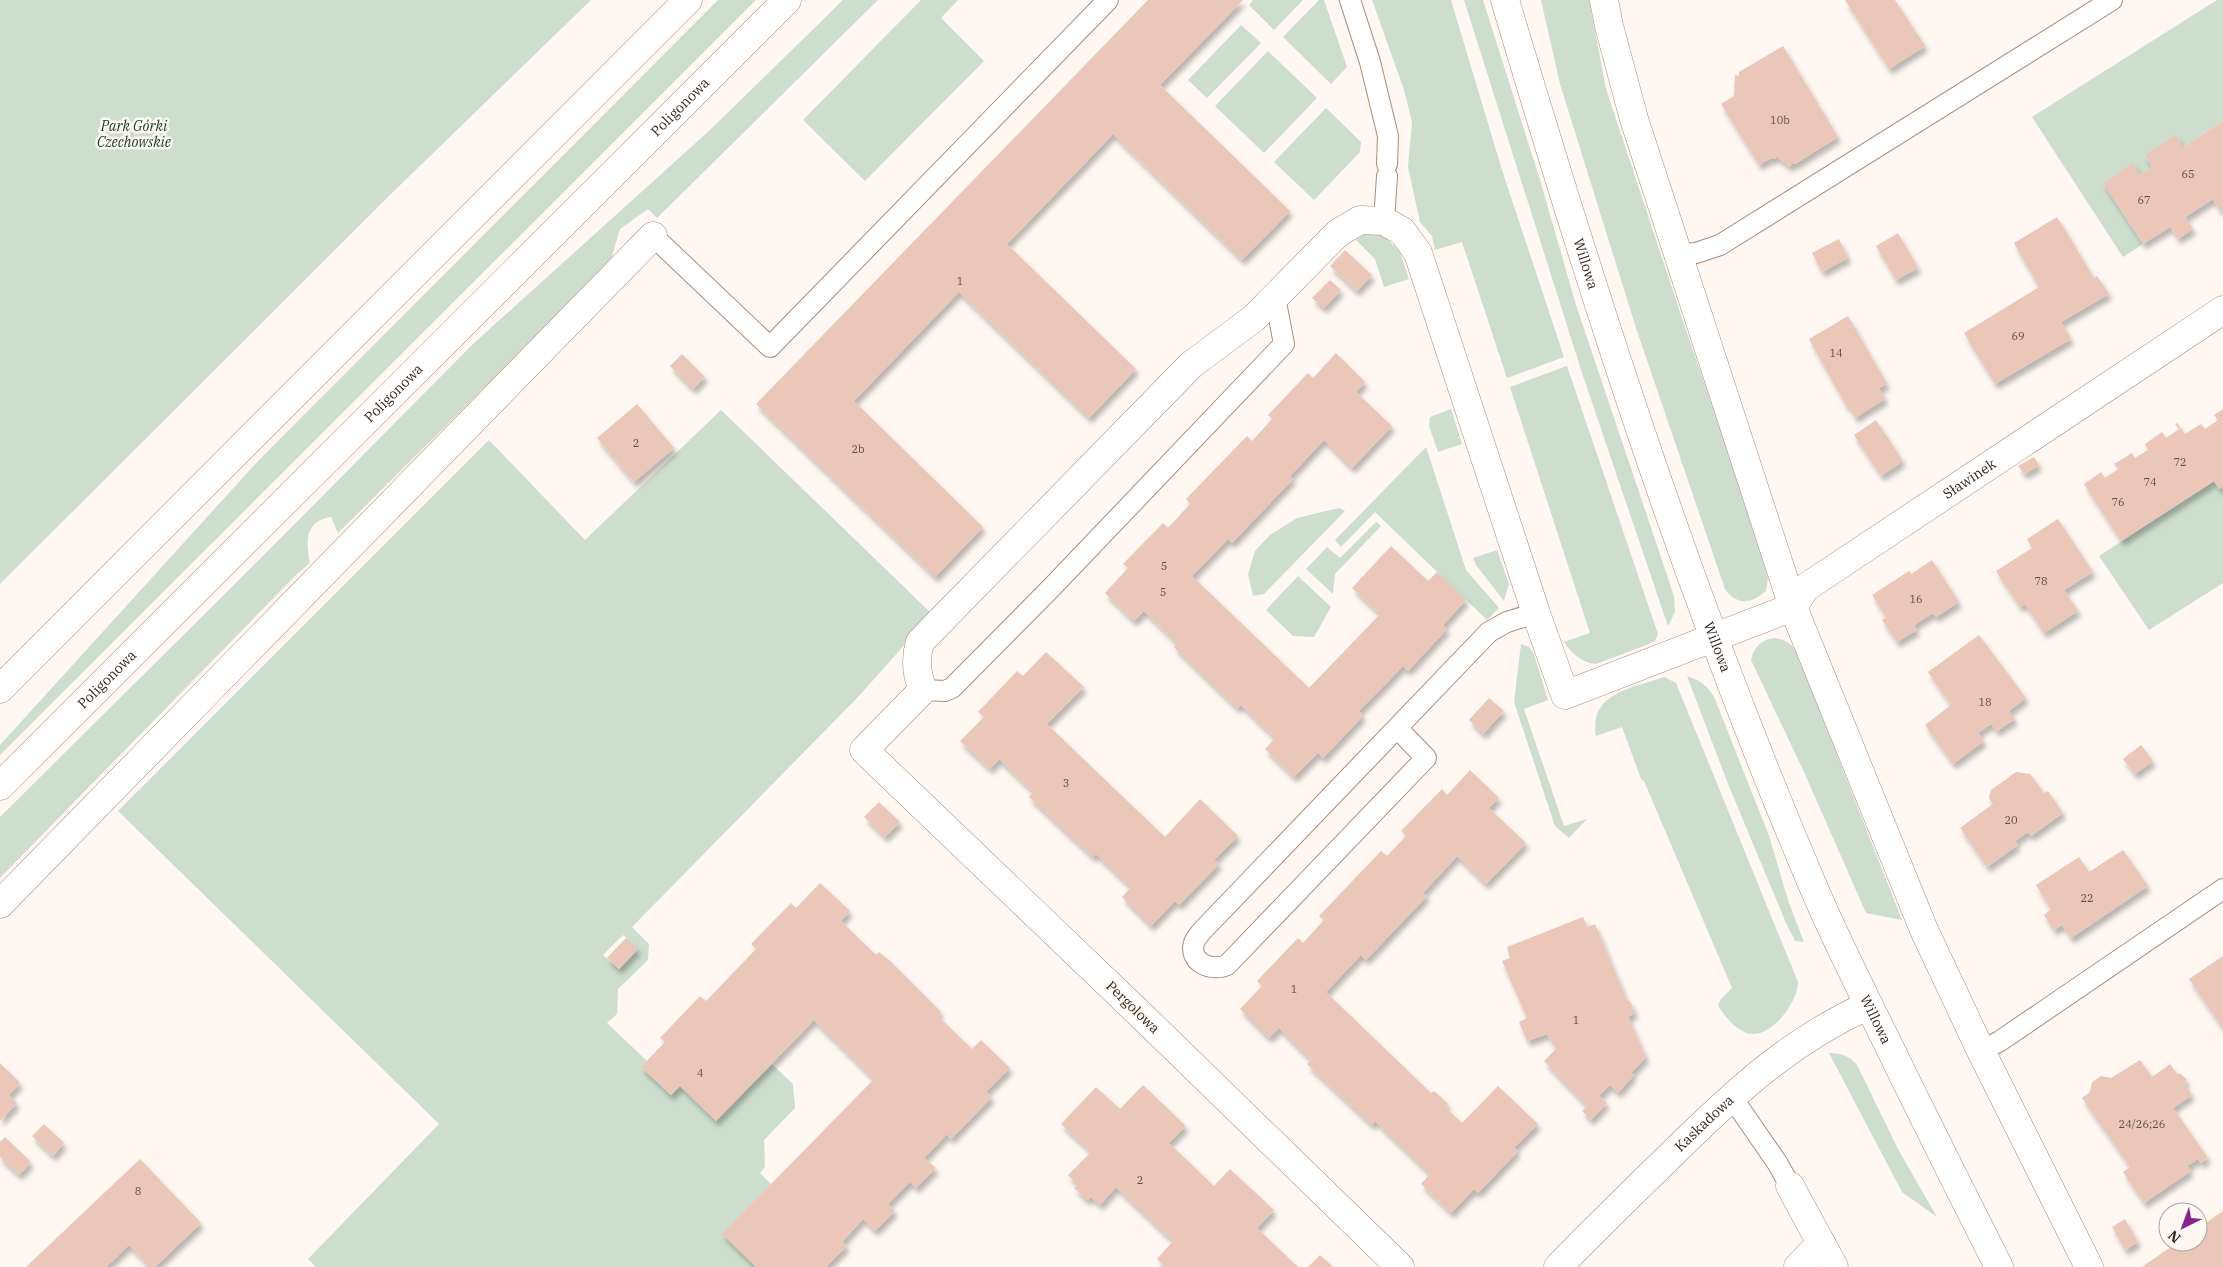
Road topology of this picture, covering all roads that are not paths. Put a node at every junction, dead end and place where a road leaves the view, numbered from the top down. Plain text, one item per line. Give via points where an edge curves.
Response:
1 (688, 0) edge
2 (787, 0) edge
3 (1108, 0) edge
4 (1350, 0) edge
5 (1505, 0) edge
6 (1604, 0) edge
7 (2112, 0) edge
8 (1384, 221) junction
9 (653, 236) joint
10 (1678, 255) junction
11 (1275, 297) junction
12 (2223, 310) edge
13 (1793, 607) junction
14 (1536, 613) junction
15 (1715, 638) junction
16 (0, 689) edge
17 (923, 690) junction
18 (1398, 729) junction
19 (0, 786) edge
20 (2223, 889) edge
21 (0, 904) edge
22 (1869, 1005) junction
23 (1981, 1051) junction
24 (1731, 1096) junction
25 (1790, 1186) joint
26 (1821, 1243) junction
27 (1400, 1267) edge
28 (1558, 1267) edge
29 (1798, 1267) edge
30 (1834, 1267) edge
31 (1999, 1267) edge
32 (2088, 1267) edge

1 - 16 street
2 - 19 street, Poligonowa
3 - 9 lane via 770,347
4 - 8 lane via 1370,62 1388,136
5 - 15 street, Willowa via 1612,345
6 - 10 street via 1634,119
7 - 10 lane via 1720,245
8 - 11 street via 1360,220 1338,234
8 - 14 street via 1402,231 1418,253
9 - 21 street
10 - 13 street
11 - 17 street via 1254,318 1191,365 920,642 916,655
11 - 17 lane via 1284,344 952,688 945,691
12 - 13 street, Sławinek via 1804,588
13 - 15 street
13 - 23 street via 1924,930
14 - 15 street via 1565,695
14 - 18 lane via 1507,622 1489,632
15 - 22 street, Willowa via 1814,889
17 - 27 street, Pergolowa via 864,750
18 - 18 lane via 1201,932 1194,948 1195,955 1204,966 1215,969 1227,965 1426,758
20 - 23 lane
22 - 24 street, Kaskadowa via 1809,1036
22 - 31 street, Willowa
23 - 32 street
24 - 25 lane
24 - 28 street, Kaskadowa
25 - 26 street
26 - 29 street
26 - 30 street

